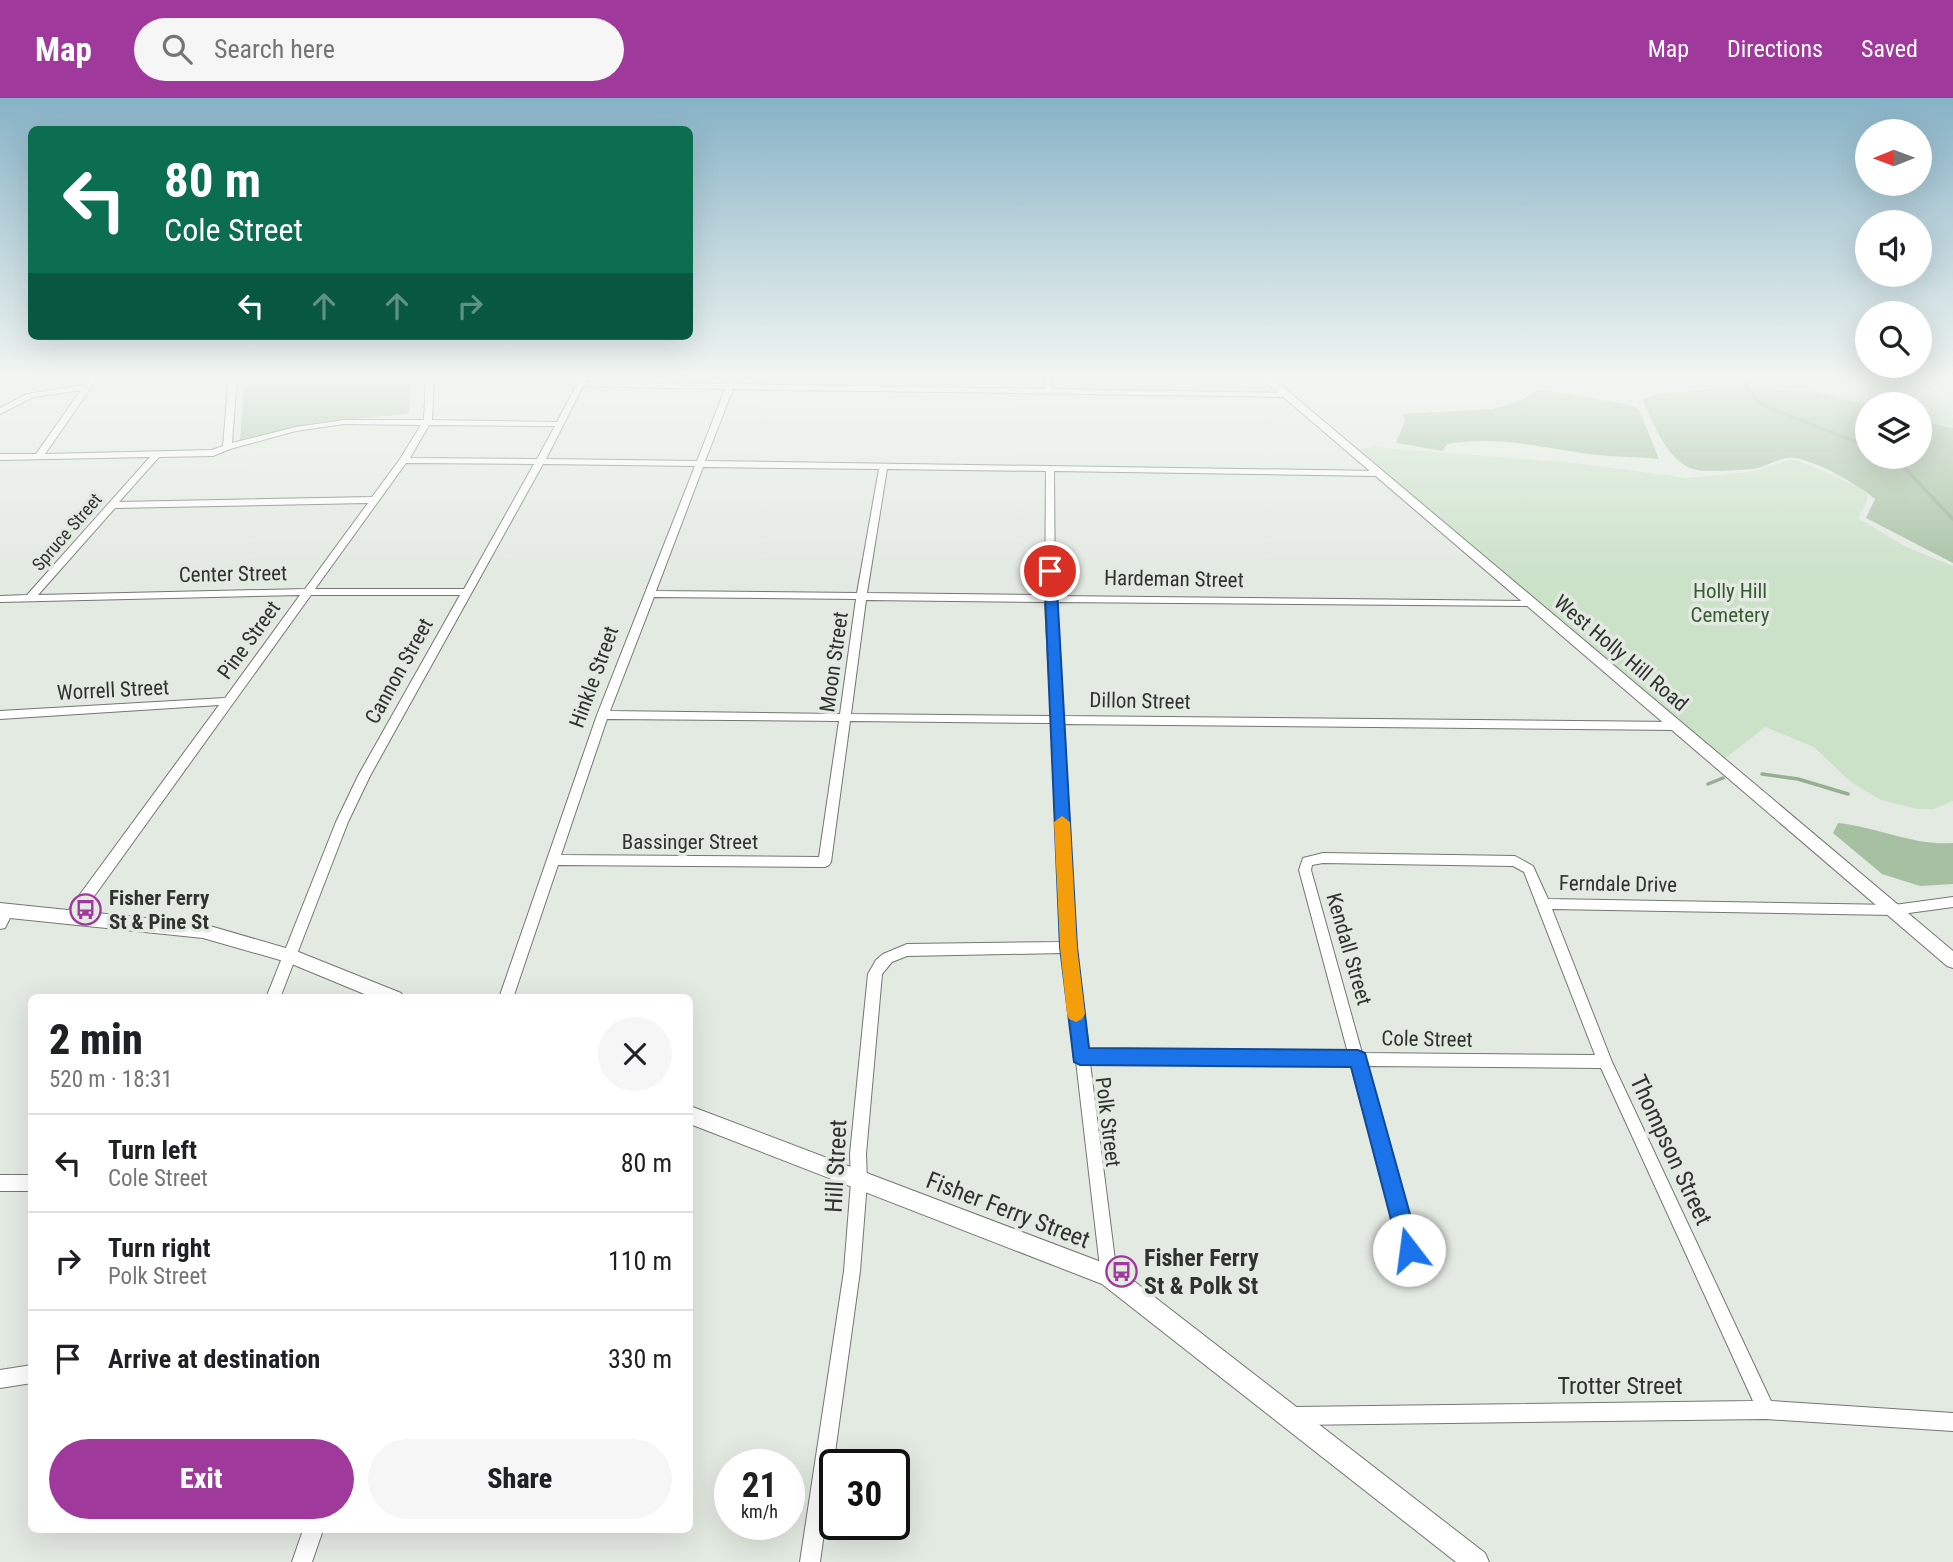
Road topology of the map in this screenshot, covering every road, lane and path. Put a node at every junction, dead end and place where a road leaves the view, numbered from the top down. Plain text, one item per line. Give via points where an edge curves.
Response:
1 (47, 444) edge
2 (239, 444) edge
3 (414, 444) edge
4 (549, 444) edge
5 (709, 444) edge
6 (1344, 444) edge
7 (227, 447) joint
8 (157, 454) junction
9 (39, 456) junction
10 (0, 457) edge
11 (404, 460) junction
12 (540, 462) junction
13 (701, 466) junction
14 (883, 468) junction
15 (1050, 470) junction
16 (1378, 473) junction
17 (376, 500) junction
18 (112, 505) junction
19 (309, 592) junction
20 (468, 592) junction
21 (649, 594) junction
22 (862, 596) junction
23 (1050, 597) junction
24 (0, 599) edge
25 (29, 599) junction
26 (1530, 604) junction
27 (229, 701) junction
28 (0, 715) edge
29 (603, 715) junction
30 (846, 717) junction
31 (1057, 719) junction
32 (1676, 726) junction
33 (554, 860) junction
34 (1307, 861) joint
35 (825, 862) joint
36 (1953, 902) edge
37 (1545, 904) junction
38 (1894, 910) junction
39 (2, 915) edge
40 (72, 916) junction
41 (1069, 947) junction
42 (290, 956) junction
43 (1953, 961) edge
44 (274, 994) edge
45 (385, 994) edge
46 (507, 994) edge
47 (1080, 1056) junction
48 (1358, 1059) junction
49 (1605, 1062) junction
50 (693, 1116) edge
51 (859, 1182) junction
52 (0, 1183) edge
53 (28, 1183) edge
54 (1409, 1250) dead end
55 (1109, 1276) junction
56 (28, 1375) edge
57 (0, 1379) edge
58 (1766, 1410) junction
59 (1286, 1416) junction
60 (1953, 1422) edge
61 (312, 1533) edge
62 (302, 1562) edge
63 (810, 1562) edge
64 (1476, 1562) edge

1 - 9 street
2 - 7 street
3 - 11 street, Pine Street
4 - 12 street, Cannon Street
5 - 13 street, Hinkle Street
6 - 16 street, West Holly Hill Road
7 - 8 street via 213,453
8 - 9 street
8 - 18 street, Spruce Street
9 - 10 street
11 - 12 street
11 - 17 street, Pine Street
12 - 13 street
12 - 20 street, Cannon Street
13 - 14 street
13 - 21 street, Hinkle Street
14 - 15 street
14 - 22 street, Moon Street
15 - 16 street
15 - 23 street, Polk Street
16 - 26 street, West Holly Hill Road
17 - 18 street
17 - 19 street, Pine Street
18 - 25 street, Spruce Street
19 - 20 street, Center Street
19 - 25 street, Center Street
19 - 27 street, Pine Street
20 - 42 street, Cannon Street via 363,778
21 - 22 street, Hardeman Street
21 - 29 street, Hinkle Street
22 - 23 street, Hardeman Street
22 - 30 street, Moon Street
23 - 26 street, Hardeman Street
23 - 31 street, Polk Street
24 - 25 street, Center Street
26 - 32 street, West Holly Hill Road
27 - 28 street, Worrell Street
27 - 40 street, Pine Street
29 - 30 street, Dillon Street
29 - 33 street, Hinkle Street
30 - 31 street, Dillon Street
30 - 35 street, Moon Street
31 - 32 street, Dillon Street
31 - 41 street, Polk Street
32 - 38 street, West Holly Hill Road
33 - 35 street, Bassinger Street
33 - 46 street, Hinkle Street
34 - 37 street, Ferndale Drive via 1515,861 1529,869
34 - 48 street, Kendall Street via 1305,870
36 - 38 street, Ferndale Drive
37 - 38 street, Ferndale Drive
37 - 49 street, Thompson Street
38 - 43 street, West Holly Hill Road
39 - 40 street
40 - 42 street via 204,931
41 - 47 street, Polk Street
41 - 51 street, Hill Street via 923,948 892,954 879,965 860,1127
42 - 44 street, Cannon Street
42 - 45 street
47 - 48 street, Cole Street
47 - 55 street, Polk Street
48 - 49 street, Cole Street
48 - 54 street, Kendall Street
49 - 58 street, Thompson Street
50 - 51 street, Fisher Ferry Street
51 - 55 street, Fisher Ferry Street
51 - 63 street, Hill Street via 852,1271
52 - 53 street
55 - 59 street, Fisher Ferry Street
56 - 57 street
58 - 59 street, Trotter Street
58 - 60 street, Trotter Street
59 - 64 street, Fisher Ferry Street
61 - 62 street

